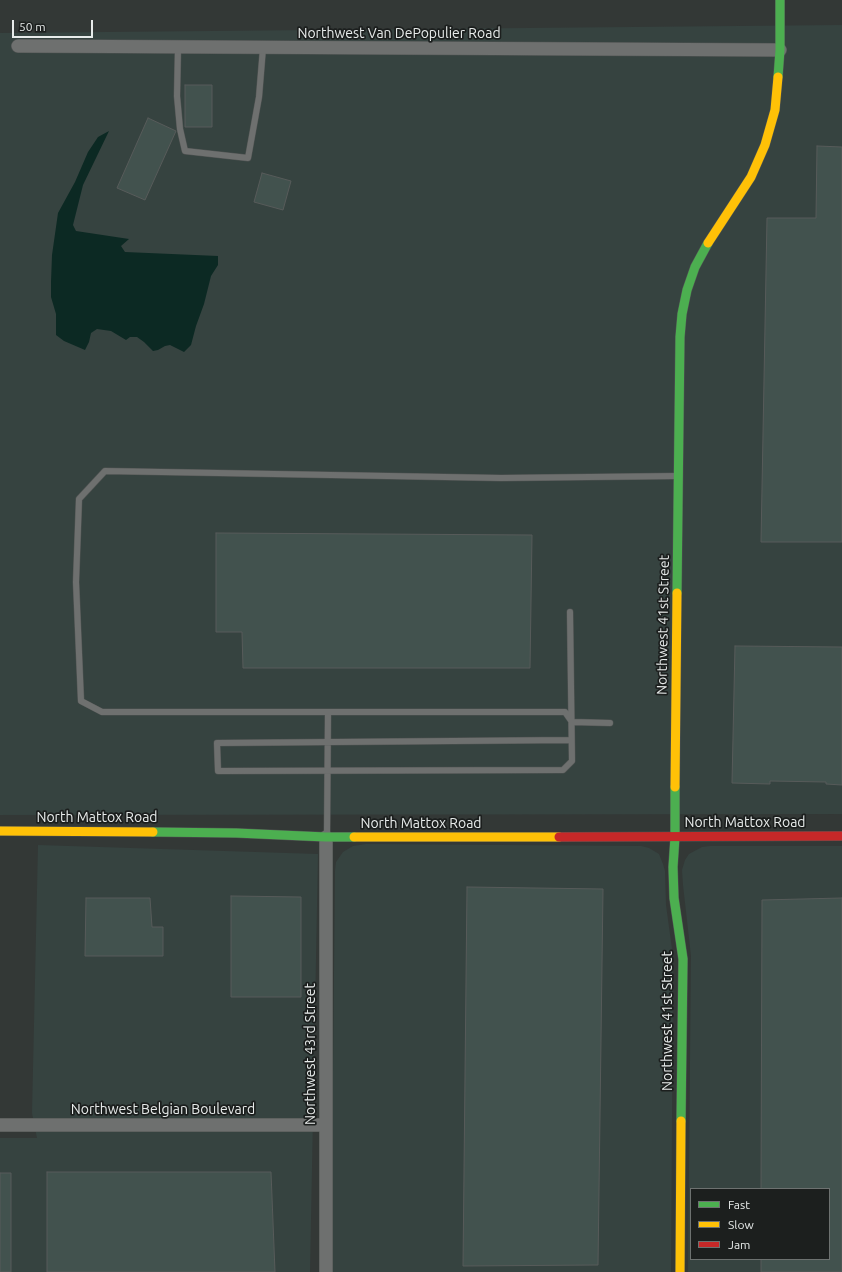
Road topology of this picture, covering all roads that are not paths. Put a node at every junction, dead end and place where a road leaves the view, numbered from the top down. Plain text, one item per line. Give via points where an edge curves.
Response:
1 (780, 0) edge
2 (18, 46) dead end
3 (178, 48) junction
4 (263, 48) junction
5 (780, 50) junction
6 (678, 476) junction
7 (570, 612) dead end
8 (328, 712) junction
9 (572, 722) junction
10 (610, 723) dead end
11 (571, 740) junction
12 (327, 742) junction
13 (327, 770) junction
14 (0, 831) edge
15 (842, 836) edge
16 (326, 837) junction
17 (675, 837) junction
18 (0, 1125) edge
19 (326, 1125) junction
20 (326, 1272) edge
21 (680, 1272) edge

1 - 5 street, Northwest 41st Street
2 - 3 street, Northwest Van DePopulier Road
3 - 4 street, Northwest Van DePopulier Road
3 - 4 lane via 177,96 185,151 248,158 259,97
4 - 5 street, Northwest Van DePopulier Road
5 - 6 street, Northwest 41st Street via 775,110 765,145 751,177 695,267 687,290 680,337
6 - 8 lane via 501,478 105,471 79,499 76,582 81,701 102,712
6 - 17 street, Northwest 41st Street
7 - 9 lane
8 - 9 lane via 564,712
8 - 12 lane
9 - 10 lane
9 - 11 lane
11 - 12 lane
11 - 13 lane via 572,761 563,770
12 - 13 lane
12 - 13 lane via 217,743 218,771
13 - 16 lane
14 - 16 street, North Mattox Road via 242,833
15 - 17 street, North Mattox Road
16 - 17 street, North Mattox Road
16 - 19 street, Northwest 43rd Street
17 - 21 street, Northwest 41st Street via 674,898 683,959
18 - 19 street, Northwest Belgian Boulevard
19 - 20 street, Northwest 43rd Street

